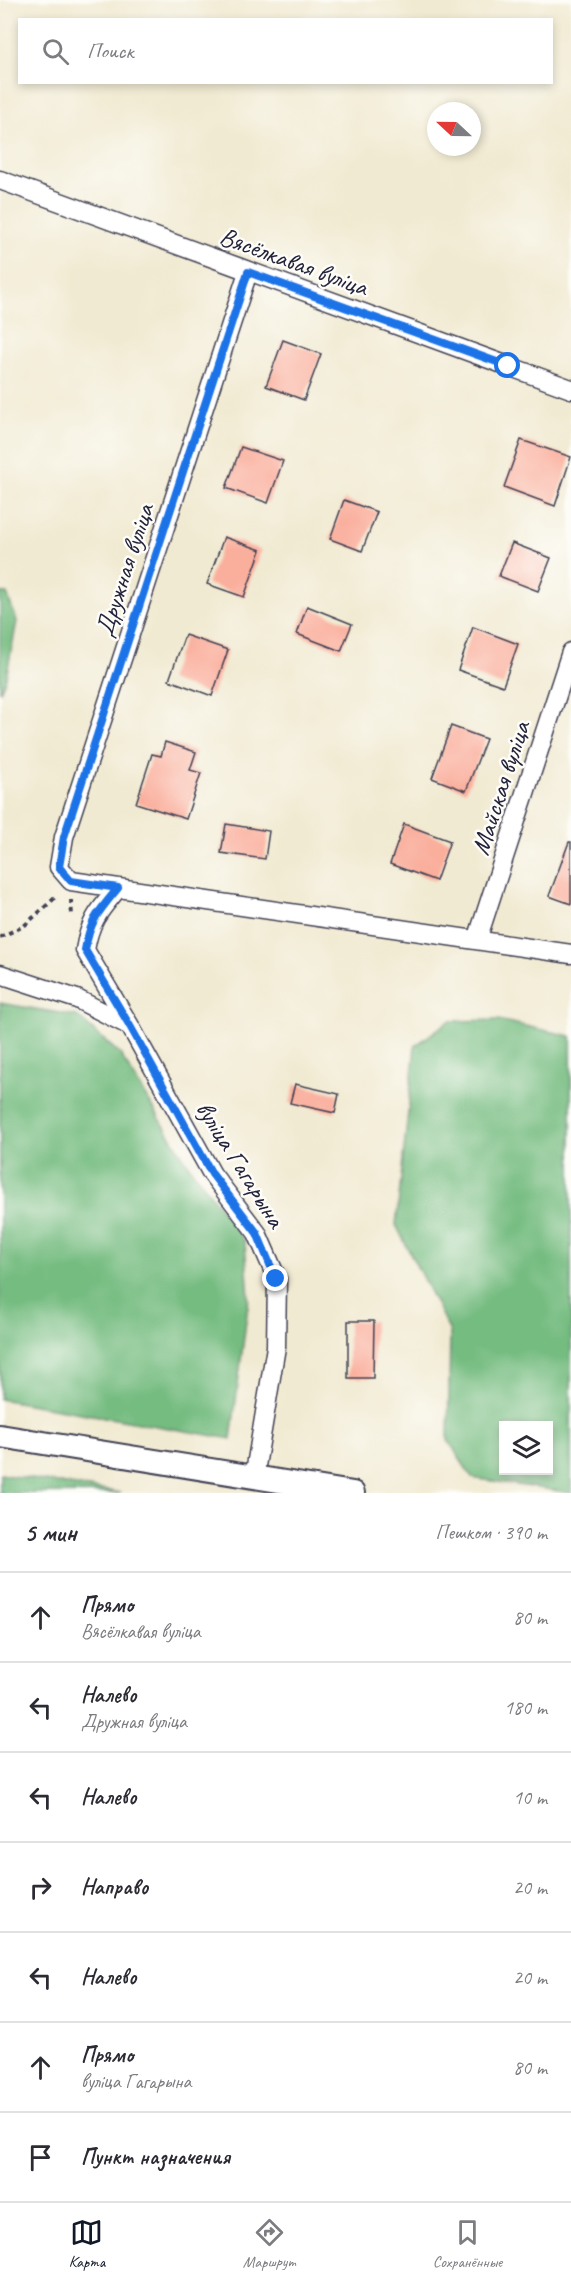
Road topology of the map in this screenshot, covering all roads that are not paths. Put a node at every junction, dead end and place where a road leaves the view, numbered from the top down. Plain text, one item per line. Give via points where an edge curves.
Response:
1 (0, 180) edge
2 (248, 272) junction
3 (571, 390) edge
4 (571, 652) edge
5 (118, 888) junction
6 (477, 940) junction
7 (571, 954) edge
8 (0, 974) edge
9 (130, 1026) junction
10 (0, 1436) edge
11 (254, 1478) junction
12 (353, 1493) edge

1 - 2 street, Вясёлкавая вуліца
2 - 3 street, Вясёлкавая вуліца
2 - 5 street, Дружная вуліца via 64,837 59,867 71,881
4 - 6 street, Майская вуліца
5 - 6 street
5 - 9 street, вуліца Гагарына via 89,928 85,950
6 - 7 street
8 - 9 street via 77,999
9 - 11 street, вуліца Гагарына via 212,1174 257,1233 276,1279 276,1347
10 - 11 street
11 - 12 street

